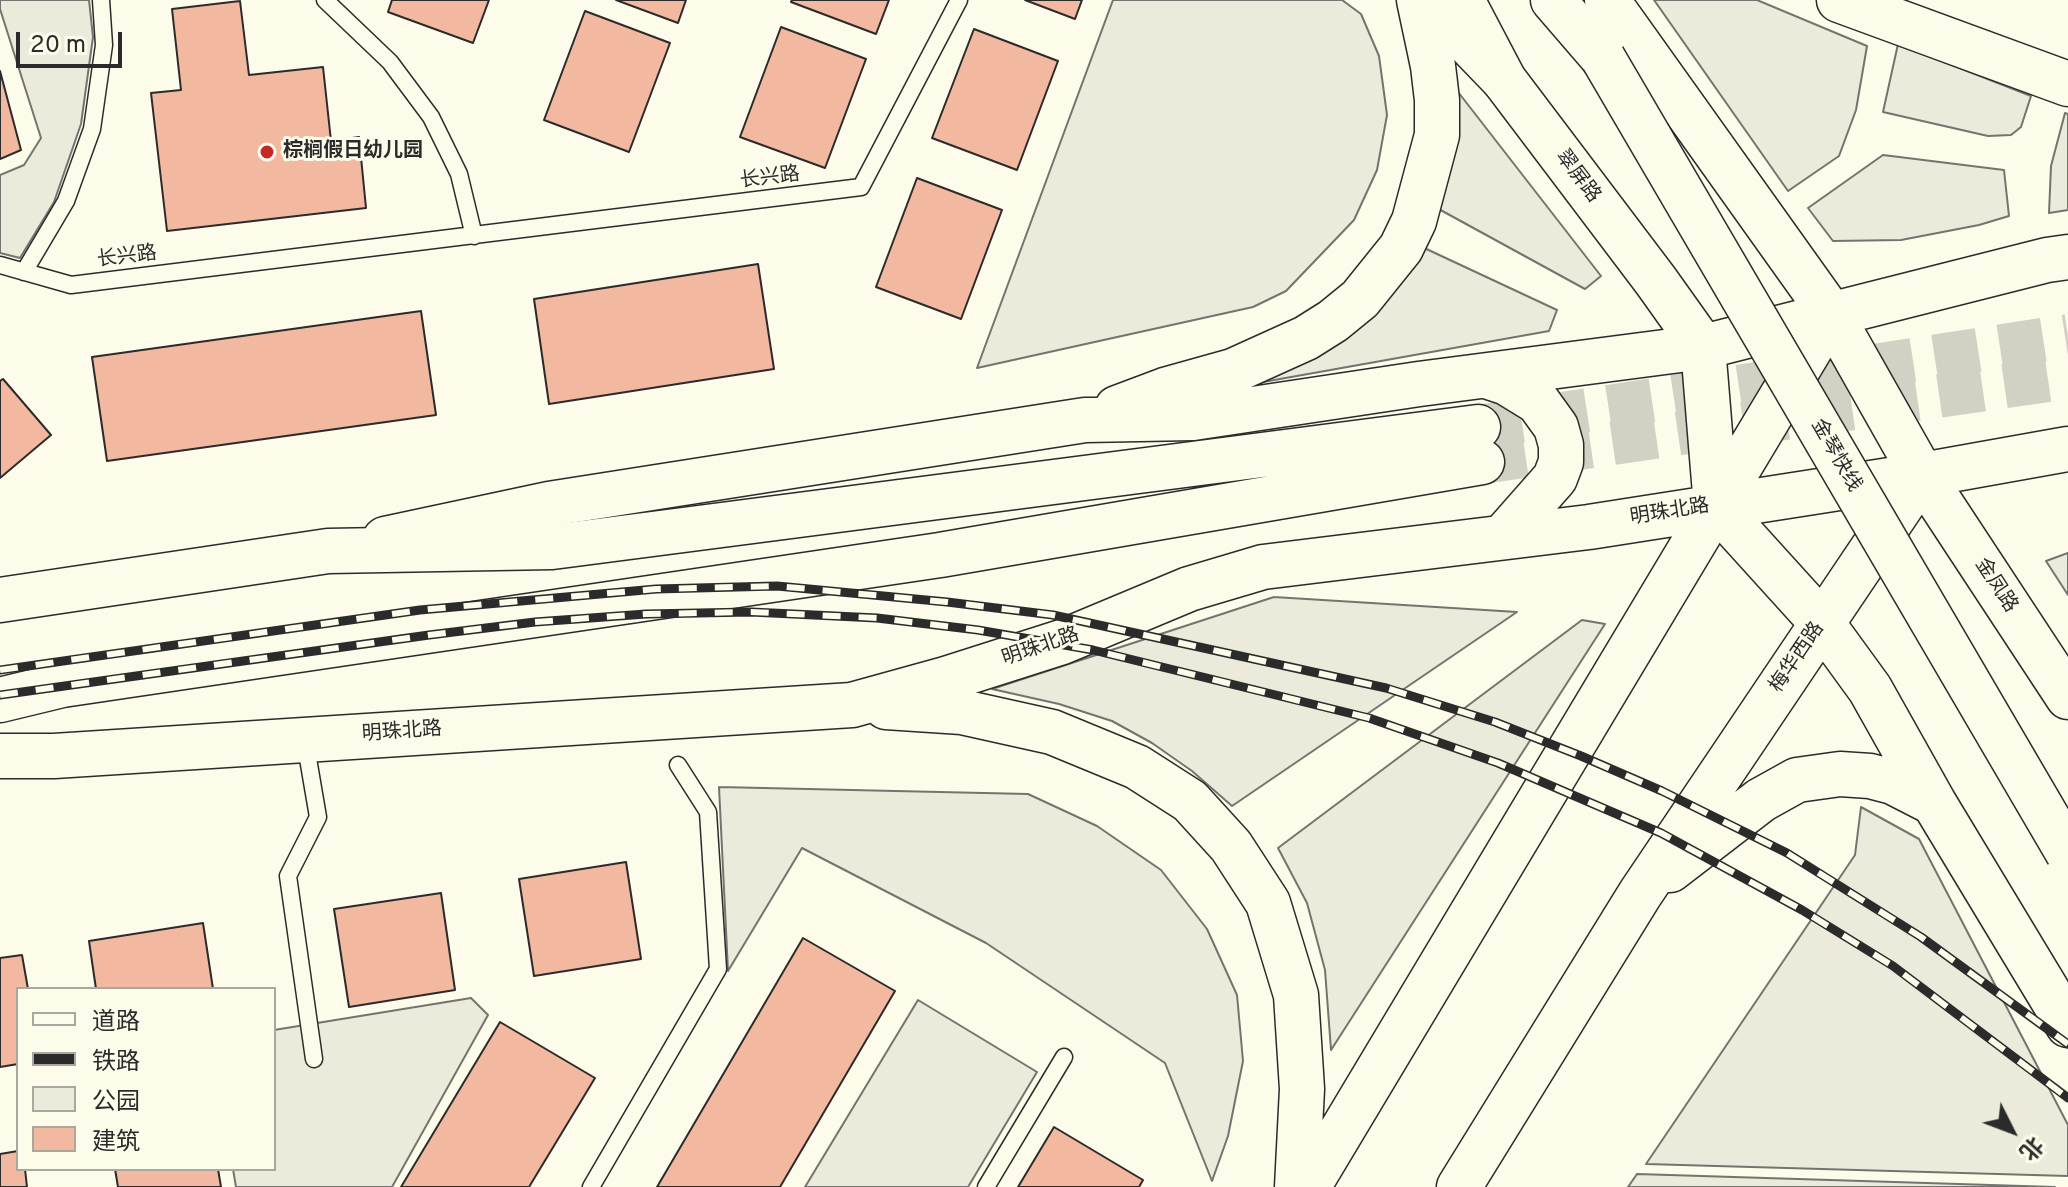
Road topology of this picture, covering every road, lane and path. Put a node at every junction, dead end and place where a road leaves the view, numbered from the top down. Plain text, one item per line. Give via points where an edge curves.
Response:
1 (101, 0) edge
2 (325, 0) edge
3 (959, 0) edge
4 (1419, 0) edge
5 (1427, 0) edge
6 (1462, 0) edge
7 (1553, 0) edge
8 (1607, 0) edge
9 (1839, 0) edge
10 (1504, 80) junction
11 (2068, 84) edge
12 (474, 236) junction
13 (2068, 257) edge
14 (0, 265) edge
15 (24, 272) junction
16 (1831, 314) junction
17 (1703, 347) junction
18 (1486, 376) junction
19 (1085, 420) junction
20 (2068, 449) edge
21 (1922, 475) junction
22 (1716, 506) junction
23 (1503, 537) junction
24 (328, 551) junction
25 (0, 600) edge
26 (1822, 623) junction
27 (2068, 697) edge
28 (0, 700) edge
29 (852, 705) junction
30 (305, 739) junction
31 (0, 756) edge
32 (678, 765) dead end
33 (1934, 803) junction
34 (2068, 853) edge
35 (1640, 894) junction
36 (2068, 1025) edge
37 (1064, 1057) dead end
38 (314, 1059) dead end
39 (591, 1187) edge
40 (986, 1187) edge
41 (1297, 1187) edge
42 (1308, 1187) edge
43 (1459, 1187) edge

1 - 15 lane via 104,45 92,129 66,201
2 - 12 lane via 390,62 431,117 459,174
3 - 12 lane, 长兴路 via 861,187
4 - 19 main road via 1433,66 1437,135 1414,221 1383,273 1333,321 1269,357
5 - 10 main road
6 - 10 main road, 翠屏路
7 - 34 main road, 金琴快线, bridge via 1603,58
8 - 16 main road
9 - 11 main road
10 - 17 main road, 翠屏路
12 - 15 lane, 长兴路 via 71,285
13 - 16 main road
14 - 15 lane, 长兴路
16 - 17 main road
16 - 21 main road
16 - 22 main road
17 - 18 main road
17 - 22 main road
18 - 19 main road via 1193,418
18 - 23 main road via 1538,402 1556,427 1561,445 1555,478
19 - 24 main road via 549,504
20 - 21 main road, 明珠北路
21 - 22 main road, 明珠北路
21 - 26 main road, 梅华西路
21 - 27 main road, 金凤路
22 - 23 main road, 明珠北路
22 - 26 main road
22 - 42 main road
23 - 29 main road, 明珠北路 via 1263,567 1189,589 1062,642
24 - 25 main road
24 - 28 main road via 552,547 1480,445 940,555 62,685
26 - 33 main road via 1870,689
26 - 35 main road, 梅华西路
29 - 30 main road, 明珠北路
29 - 41 main road via 962,712 1052,732 1137,767 1190,801 1231,846 1268,903 1296,995 1302,1089
30 - 31 main road, 明珠北路
30 - 38 lane via 318,817 288,876
32 - 39 lane via 708,812 718,969
33 - 35 main road via 1870,776 1797,780 1761,800
33 - 36 main road
35 - 43 main road, 梅华西路
37 - 40 lane

